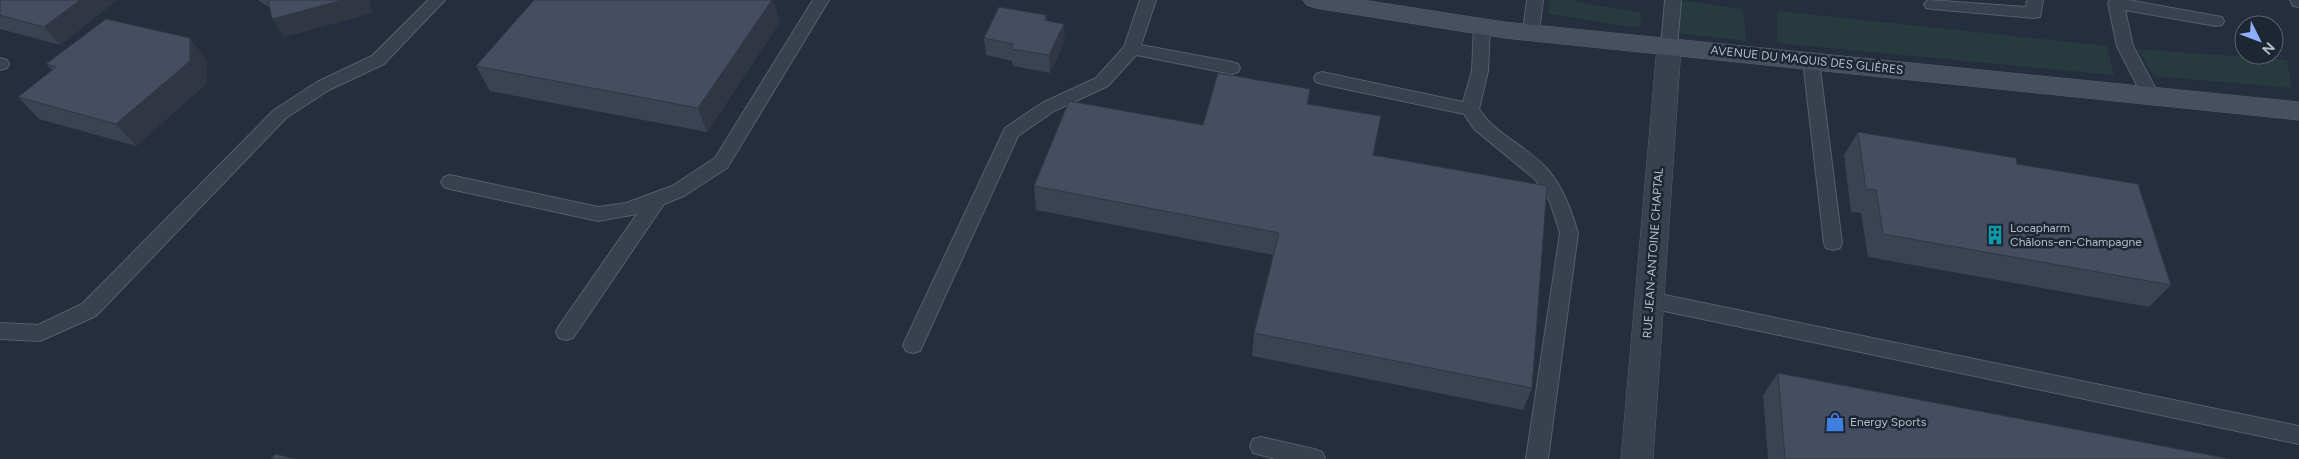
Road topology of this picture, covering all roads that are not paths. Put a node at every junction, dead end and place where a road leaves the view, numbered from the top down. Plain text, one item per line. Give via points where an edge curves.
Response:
1 (437, 0) edge
2 (821, 0) edge
3 (1148, 0) edge
4 (1322, 0) edge
5 (1535, 0) edge
6 (1673, 0) edge
7 (2035, 0) edge
8 (2110, 1) edge
9 (1932, 4) dead end
10 (2216, 21) dead end
11 (1482, 26) junction
12 (1530, 32) junction
13 (1669, 46) junction
14 (1132, 49) junction
15 (1811, 61) junction
16 (1232, 68) dead end
17 (1322, 78) dead end
18 (2150, 95) junction
19 (1470, 109) junction
20 (2299, 111) edge
21 (450, 182) dead end
22 (657, 199) junction
23 (1833, 244) dead end
24 (1650, 300) junction
25 (0, 331) edge
26 (566, 332) dead end
27 (913, 344) dead end
28 (2299, 435) edge
29 (1261, 446) dead end
30 (1314, 459) edge
31 (1537, 459) edge
32 (1637, 459) edge

1 - 25 lane via 378,60 323,86 280,114 89,310 40,333
2 - 22 lane via 721,163 678,191
3 - 14 lane
4 - 11 main road, AVENUE DU MAQUIS DES GLIÈRES
5 - 12 lane
6 - 13 lane
7 - 9 lane via 2034,13
8 - 10 lane
8 - 18 lane via 2125,46
11 - 12 main road, AVENUE DU MAQUIS DES GLIÈRES
11 - 19 lane via 1480,71
12 - 13 main road, AVENUE DU MAQUIS DES GLIÈRES
13 - 15 main road, AVENUE DU MAQUIS DES GLIÈRES
13 - 24 street, RUE JEAN-ANTOINE CHAPTAL
14 - 16 lane
14 - 27 lane via 1102,82 1048,107 1011,132
15 - 18 main road, AVENUE DU MAQUIS DES GLIÈRES
15 - 23 lane
17 - 19 lane
18 - 20 main road, AVENUE DU MAQUIS DES GLIÈRES
19 - 31 lane via 1480,125 1542,174 1559,200 1569,233
21 - 22 lane via 598,214 628,210
22 - 26 lane
24 - 28 lane
24 - 32 street, RUE JEAN-ANTOINE CHAPTAL
29 - 30 lane

